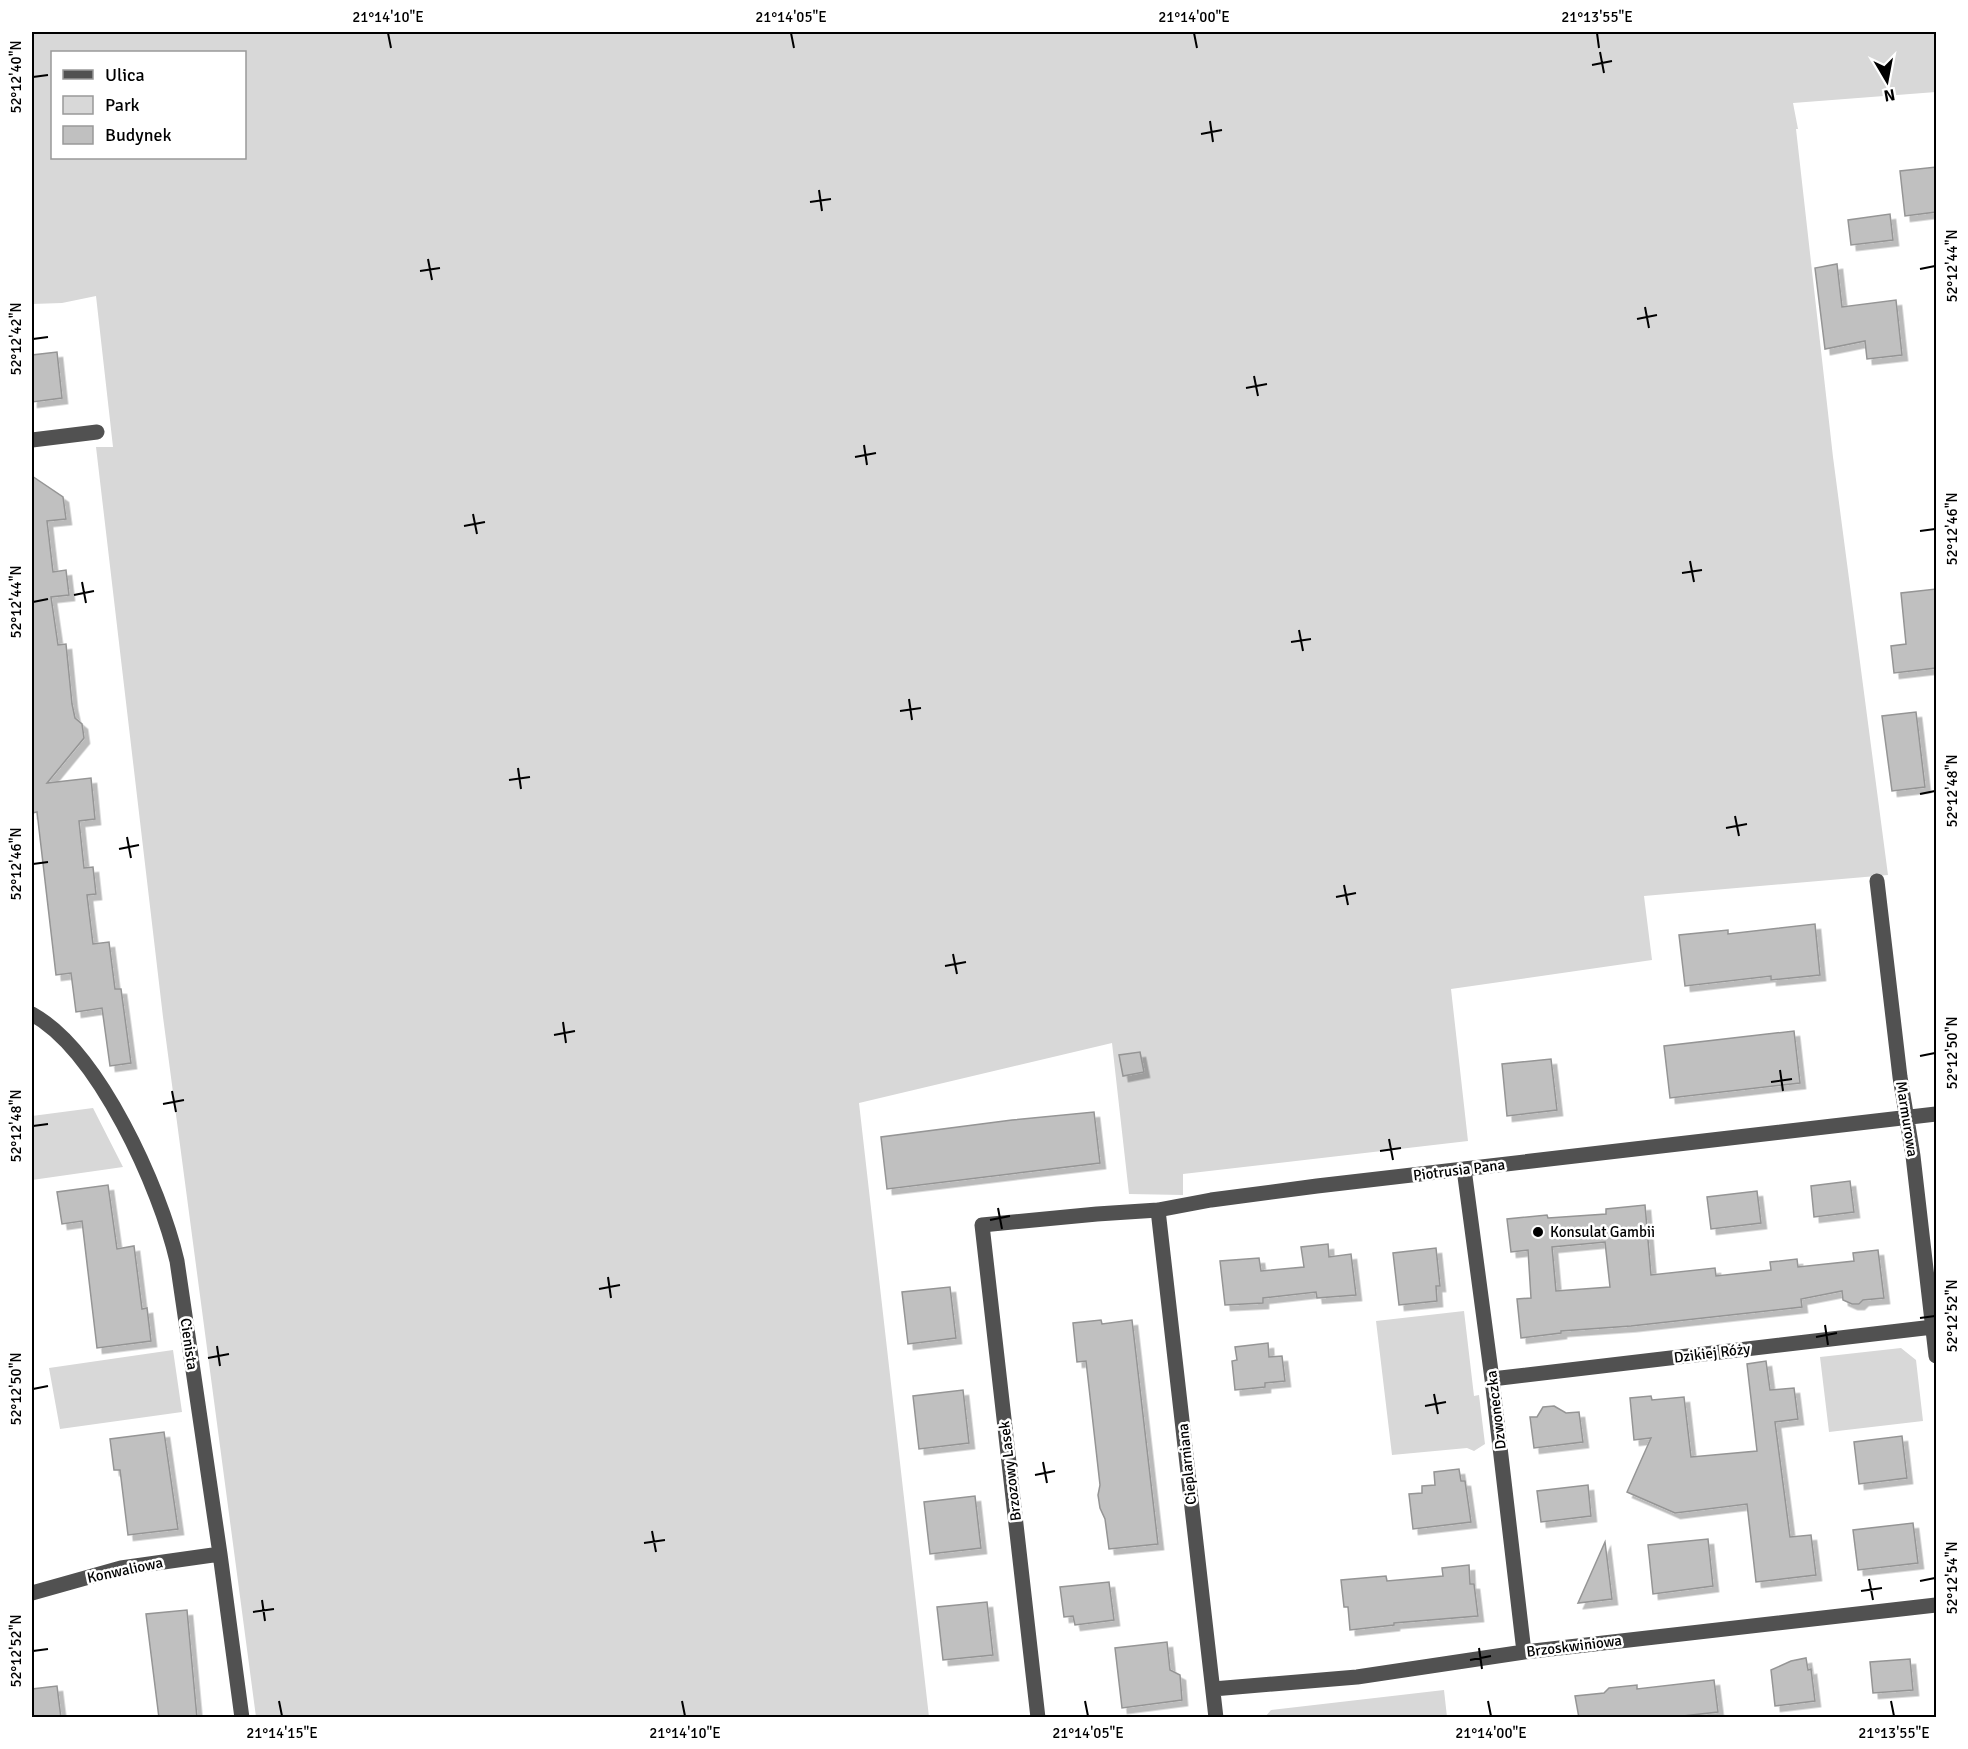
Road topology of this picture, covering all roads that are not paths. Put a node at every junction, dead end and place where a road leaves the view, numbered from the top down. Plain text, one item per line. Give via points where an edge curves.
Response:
1 (97, 432) dead end
2 (32, 440) edge
3 (1877, 882) dead end
4 (32, 1014) edge
5 (1936, 1114) edge
6 (1907, 1118) junction
7 (1464, 1169) junction
8 (1158, 1210) junction
9 (982, 1225) joint
10 (1933, 1327) junction
11 (1936, 1356) edge
12 (1492, 1379) junction
13 (220, 1554) junction
14 (32, 1593) edge
15 (1936, 1605) edge
16 (1524, 1652) junction
17 (1213, 1689) junction
18 (242, 1718) edge
19 (1038, 1718) edge
20 (1216, 1718) edge

1 - 2 street
3 - 6 street, Marmurowa
4 - 13 street, Cienista via 63,1039 99,1085 123,1122 164,1215 177,1261
5 - 6 street, Piotrusia Pana
6 - 7 street, Piotrusia Pana
6 - 10 street, Marmurowa
7 - 8 street, Piotrusia Pana
7 - 12 street, Dzwoneczka
8 - 9 street, Piotrusia Pana
8 - 17 street, Cieplarniana
9 - 19 street, Brzozowy Lasek
10 - 11 street, Marmurowa
10 - 12 street, Dzikiej Róży
12 - 16 street, Dzwoneczka
13 - 14 street, Konwaliowa via 121,1568
13 - 18 street, Cienista
15 - 16 street, Brzoskwiniowa
16 - 17 street, Brzoskwiniowa via 1357,1677
17 - 20 street, Cieplarniana

